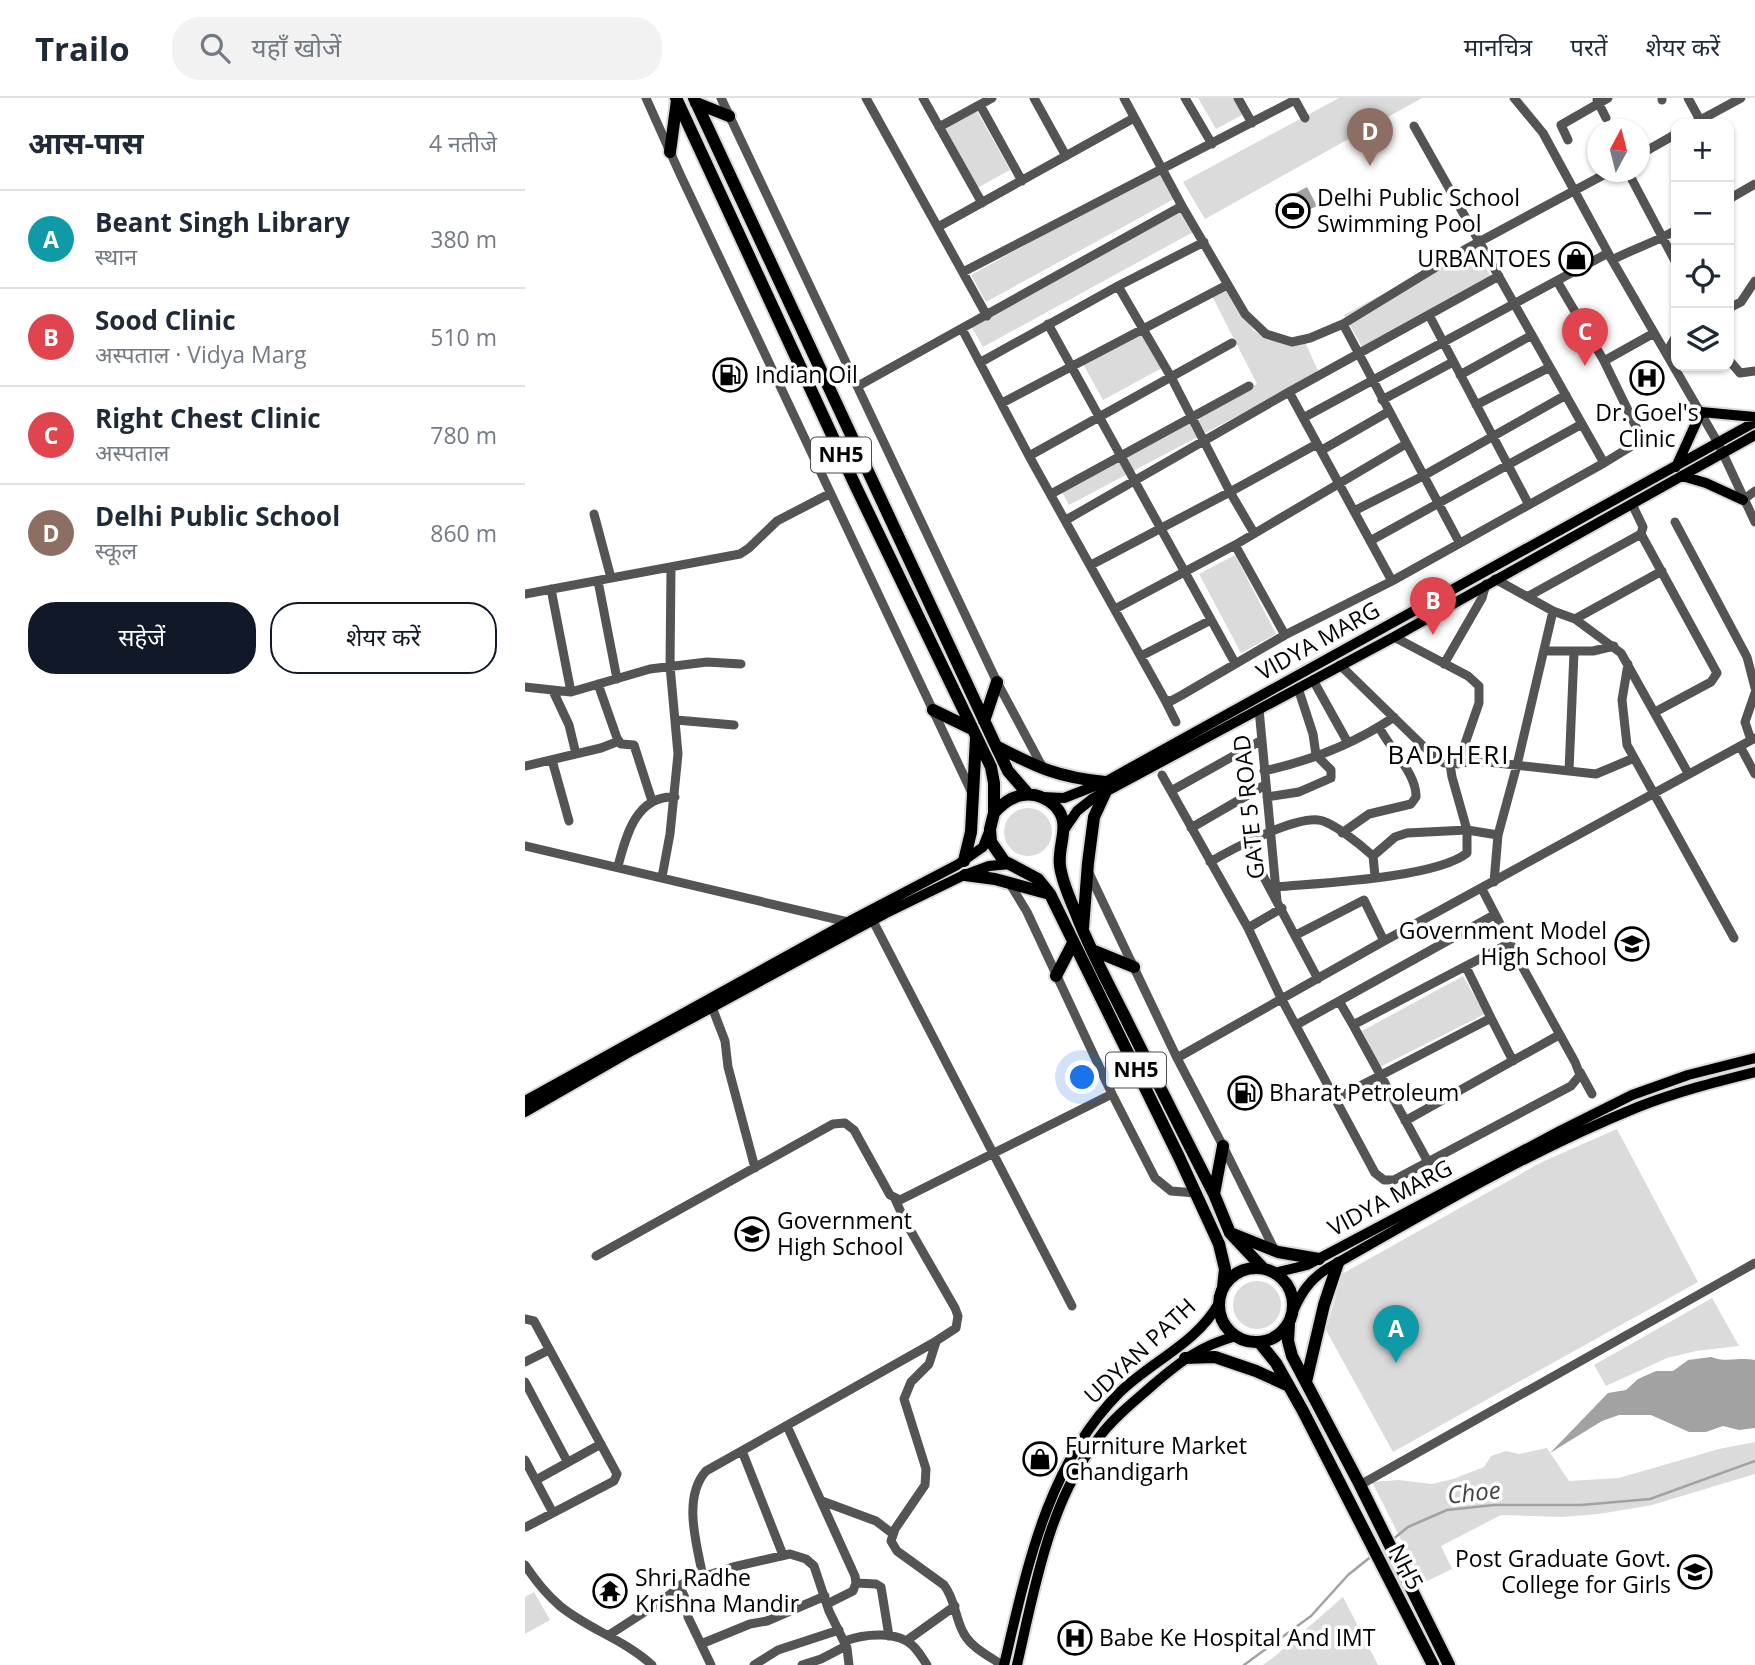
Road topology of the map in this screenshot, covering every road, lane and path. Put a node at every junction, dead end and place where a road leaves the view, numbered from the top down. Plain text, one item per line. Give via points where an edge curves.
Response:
1 (646, 98) edge
2 (721, 98) edge
3 (923, 98) edge
4 (992, 98) edge
5 (1034, 98) edge
6 (1185, 98) edge
7 (1238, 98) edge
8 (1516, 98) edge
9 (1608, 98) edge
10 (1688, 98) edge
11 (1741, 98) edge
12 (675, 99) edge
13 (1125, 99) edge
14 (1295, 99) edge
15 (871, 100) edge
16 (695, 101) edge
17 (1597, 101) edge
18 (980, 105) junction
19 (729, 116) junction
20 (1134, 118) junction
21 (1305, 118) dead end
22 (1606, 118) dead end
23 (1695, 119) edge
24 (1702, 119) edge
25 (1252, 123) junction
26 (1413, 126) dead end
27 (940, 127) junction
28 (1671, 137) edge
29 (1569, 140) dead end
30 (1212, 144) junction
31 (1650, 149) edge
32 (670, 152) junction
33 (1066, 156) junction
34 (1162, 171) junction
35 (1022, 181) junction
36 (1588, 182) edge
37 (1633, 182) edge
38 (1755, 184) edge
39 (1574, 189) junction
40 (1734, 196) edge
41 (982, 203) junction
42 (1182, 206) junction
43 (938, 227) junction
44 (1671, 233) edge
45 (1663, 239) junction
46 (1204, 242) junction
47 (1479, 242) junction
48 (1671, 254) edge
49 (1610, 256) junction
50 (963, 272) junction
51 (1499, 276) junction
52 (1556, 281) junction
53 (1755, 281) edge
54 (1227, 285) junction
55 (1118, 286) junction
56 (1515, 304) junction
57 (1734, 306) edge
58 (1429, 315) junction
59 (987, 316) junction
60 (1048, 324) junction
61 (1343, 324) junction
62 (962, 329) junction
63 (1142, 330) junction
64 (1654, 333) junction
65 (1532, 335) junction
66 (1443, 341) junction
67 (1232, 343) dead end
68 (1671, 344) edge
69 (1667, 352) junction
70 (1357, 355) junction
71 (1604, 361) junction
72 (981, 362) junction
73 (1453, 362) junction
74 (1734, 366) edge
75 (1550, 367) junction
76 (1072, 368) junction
77 (1755, 371) edge
78 (1460, 375) junction
79 (1171, 377) junction
80 (1372, 382) junction
81 (858, 386) junction
82 (1249, 386) dead end
83 (1289, 392) junction
84 (1566, 395) junction
85 (1382, 400) junction
86 (1002, 403) junction
87 (1476, 405) junction
88 (1388, 412) junction
89 (1701, 412) junction
90 (1100, 418) junction
91 (1191, 418) junction
92 (1303, 418) junction
93 (1755, 419) edge
94 (1582, 424) junction
95 (1493, 435) junction
96 (1755, 435) edge
97 (1203, 442) junction
98 (1406, 444) junction
99 (1319, 447) junction
100 (1721, 448) junction
101 (1029, 456) junction
102 (1121, 456) junction
103 (1604, 463) junction
104 (1509, 466) junction
105 (1679, 471) junction
106 (1423, 476) junction
107 (1135, 481) junction
108 (1340, 484) junction
109 (1755, 491) edge
110 (1230, 492) junction
111 (829, 494) junction
112 (1051, 494) junction
113 (1743, 500) junction
114 (1439, 504) junction
115 (1632, 504) junction
116 (1529, 505) junction
117 (1354, 511) junction
118 (594, 514) dead end
119 (1066, 520) junction
120 (1675, 522) dead end
121 (1755, 522) edge
122 (1161, 528) junction
123 (1254, 533) junction
124 (1641, 534) junction
125 (1370, 541) junction
126 (1459, 542) junction
127 (1235, 545) junction
128 (1091, 565) junction
129 (671, 568) junction
130 (1183, 571) junction
131 (1662, 571) junction
132 (611, 578) junction
133 (597, 581) junction
134 (1392, 581) junction
135 (1491, 582) junction
136 (551, 590) junction
137 (525, 594) edge
138 (1527, 597) junction
139 (1115, 609) junction
140 (1553, 611) junction
141 (1575, 619) junction
142 (1211, 620) junction
143 (1285, 635) junction
144 (1394, 637) junction
145 (1614, 646) junction
146 (1544, 651) junction
147 (1574, 652) junction
148 (1141, 656) junction
149 (741, 663) dead end
150 (1235, 663) junction
151 (1444, 664) junction
152 (1627, 664) junction
153 (1340, 665) junction
154 (670, 666) junction
155 (617, 679) junction
156 (1313, 680) junction
157 (997, 682) junction
158 (598, 684) junction
159 (525, 688) edge
160 (1298, 688) junction
161 (553, 691) junction
162 (1755, 691) edge
163 (571, 692) junction
164 (1165, 700) junction
165 (1259, 709) junction
166 (933, 710) junction
167 (1655, 712) junction
168 (1394, 717) junction
169 (676, 720) junction
170 (984, 721) junction
171 (1176, 722) dead end
172 (734, 725) dead end
173 (1379, 727) junction
174 (973, 733) junction
175 (1753, 739) edge
176 (1262, 740) junction
177 (619, 741) junction
178 (1348, 743) junction
179 (996, 746) junction
180 (1740, 746) junction
181 (576, 754) junction
182 (1316, 755) junction
183 (1634, 758) junction
184 (552, 760) junction
185 (1454, 764) junction
186 (1517, 765) junction
187 (525, 766) edge
188 (1043, 769) junction
189 (1264, 771) junction
190 (1569, 771) junction
191 (1688, 773) junction
192 (1755, 774) edge
193 (1162, 775) dead end
194 (1265, 785) junction
195 (1106, 787) junction
196 (1171, 791) junction
197 (1653, 793) junction
198 (1028, 794) junction
199 (972, 795) junction
200 (675, 797) junction
201 (1042, 797) junction
202 (1266, 797) junction
203 (652, 802) junction
204 (994, 813) junction
205 (569, 821) dead end
206 (1191, 828) junction
207 (990, 829) junction
208 (1065, 830) junction
209 (1467, 830) junction
210 (1270, 833) junction
211 (1342, 833) junction
212 (1498, 835) junction
213 (1245, 842) junction
214 (525, 846) edge
215 (1373, 856) junction
216 (1210, 862) junction
217 (618, 866) junction
218 (1015, 866) junction
219 (964, 868) junction
220 (1087, 870) junction
221 (1375, 876) junction
222 (662, 877) junction
223 (1494, 882) junction
224 (1010, 884) junction
225 (1277, 887) junction
226 (1482, 889) junction
227 (1050, 894) junction
228 (1279, 905) junction
229 (1495, 915) junction
230 (873, 920) junction
231 (850, 927) junction
232 (1248, 928) junction
233 (1083, 932) junction
234 (1296, 935) junction
235 (1734, 938) dead end
236 (1384, 941) junction
237 (1073, 943) junction
238 (1510, 943) junction
239 (1092, 950) junction
240 (1134, 967) junction
241 (1466, 967) junction
242 (1056, 976) junction
243 (1318, 978) junction
244 (1281, 998) junction
245 (1339, 1002) junction
246 (712, 1007) junction
247 (1491, 1018) junction
248 (1296, 1025) junction
249 (1353, 1026) junction
250 (1559, 1035) junction
251 (1177, 1058) junction
252 (1755, 1058) edge
253 (1513, 1061) junction
254 (1580, 1072) junction
255 (1755, 1072) edge
256 (1381, 1076) junction
257 (1112, 1094) junction
258 (1592, 1094) dead end
259 (1335, 1099) junction
260 (525, 1101) edge
261 (525, 1112) edge
262 (1405, 1121) junction
263 (1223, 1146) junction
264 (992, 1153) junction
265 (1428, 1162) junction
266 (755, 1168) junction
267 (1196, 1193) junction
268 (1214, 1194) junction
269 (895, 1199) junction
270 (1230, 1233) junction
271 (1275, 1251) junction
272 (596, 1256) dead end
273 (1319, 1259) junction
274 (1338, 1263) junction
275 (1755, 1263) edge
276 (1269, 1270) junction
277 (1223, 1287) junction
278 (1219, 1303) junction
279 (1072, 1306) dead end
280 (1294, 1309) junction
281 (525, 1319) edge
282 (1289, 1324) junction
283 (1235, 1336) junction
284 (936, 1342) junction
285 (1259, 1342) junction
286 (549, 1350) junction
287 (1185, 1358) junction
288 (525, 1362) edge
289 (525, 1382) edge
290 (1306, 1382) junction
291 (1290, 1387) junction
292 (787, 1426) junction
293 (601, 1444) junction
294 (742, 1451) junction
295 (525, 1460) edge
296 (567, 1461) junction
297 (536, 1480) junction
298 (1360, 1485) junction
299 (822, 1501) junction
300 (553, 1513) junction
301 (526, 1527) edge
302 (893, 1535) junction
303 (783, 1555) junction
304 (525, 1565) edge
305 (703, 1577) junction
306 (856, 1583) junction
307 (679, 1585) junction
308 (826, 1600) junction
309 (955, 1606) junction
310 (839, 1630) junction
311 (609, 1635) junction
312 (889, 1636) junction
313 (906, 1641) junction
314 (846, 1643) junction
315 (701, 1644) junction
316 (652, 1665) edge
317 (711, 1665) edge
318 (754, 1665) edge
319 (802, 1665) edge
320 (849, 1665) edge
321 (927, 1665) edge
322 (1003, 1665) edge
323 (1017, 1665) edge
324 (1433, 1665) edge
325 (1449, 1665) edge

1 - 32 street
2 - 19 street
3 - 27 street
4 - 18 street
5 - 33 street
6 - 30 street
7 - 25 street
8 - 39 street via 1543,133
9 - 17 street
10 - 23 street
11 - 24 street
12 - 32 highway
12 - 174 highway, NH5
13 - 20 street
14 - 21 street
14 - 25 street
15 - 43 street
16 - 19 highway
16 - 170 highway, NH5
17 - 22 street
17 - 29 street via 1561,125
18 - 27 street
18 - 35 street
19 - 81 street
20 - 33 street
20 - 34 street
25 - 30 street
26 - 47 street
27 - 41 street
28 - 31 street
30 - 34 street
32 - 111 street
33 - 35 street
34 - 42 street
34 - 50 street
35 - 41 street
36 - 39 street
37 - 45 street
38 - 40 street
39 - 47 street
39 - 49 street
41 - 43 street
42 - 46 street
42 - 59 street
43 - 50 street
44 - 45 street
45 - 48 street
45 - 49 street
46 - 54 street
46 - 55 street
47 - 51 street
47 - 61 street
49 - 52 street
49 - 64 street
50 - 59 street
51 - 56 street
51 - 58 street
52 - 56 street
52 - 71 street
53 - 57 street
54 - 61 street via 1251,321 1272,337 1299,342
54 - 63 street
55 - 60 street
55 - 63 street
56 - 65 street
56 - 66 street
58 - 66 street
58 - 70 street
59 - 62 street
60 - 72 street
60 - 76 street
61 - 70 street
62 - 72 street
62 - 81 street
63 - 76 street
63 - 79 street
64 - 69 street
64 - 71 street
65 - 75 street
65 - 78 street
66 - 73 street
66 - 80 street
67 - 79 street
68 - 69 street
69 - 89 street
70 - 80 street
70 - 83 street
71 - 103 street via 1640,437
72 - 86 street
73 - 78 street
73 - 85 street
74 - 77 street via 1740,373
75 - 84 street
75 - 87 street
76 - 86 street
76 - 90 street
78 - 87 street
79 - 90 street
79 - 91 street
80 - 85 street
80 - 92 street
81 - 157 street
82 - 91 street
83 - 92 street
83 - 97 street
84 - 94 street
84 - 95 street
85 - 88 street
86 - 101 street
87 - 95 street
88 - 98 street
88 - 99 street
89 - 93 main road
89 - 100 street
89 - 105 main road
90 - 101 street
90 - 102 street
91 - 97 street
91 - 102 street
92 - 99 street
93 - 100 main road, VIDYA MARG
94 - 103 street
94 - 104 street
95 - 104 street
95 - 106 street
96 - 100 main road, VIDYA MARG
97 - 107 street
97 - 110 street
98 - 106 street
98 - 108 street
99 - 108 street
99 - 110 street
100 - 105 main road, VIDYA MARG
100 - 113 street
101 - 112 street
102 - 107 street
102 - 112 street
103 - 116 street
104 - 114 street
104 - 116 street
105 - 113 main road
105 - 115 main road, VIDYA MARG
105 - 195 main road, VIDYA MARG
106 - 114 street
106 - 117 street
107 - 119 street
107 - 122 street
108 - 117 street
108 - 123 street
109 - 113 street
110 - 122 street
110 - 123 street
111 - 129 street via 777,521 740,554
111 - 166 street
112 - 119 street
113 - 121 street
114 - 125 street
114 - 126 street
115 - 124 street via 1643,527
115 - 135 main road, VIDYA MARG
116 - 126 street
117 - 125 street
118 - 132 street
119 - 128 street
120 - 162 street via 1747,657
122 - 128 street
122 - 130 street
123 - 127 street
124 - 131 street
124 - 138 street
125 - 134 street
126 - 134 street
127 - 130 street
127 - 143 street
128 - 139 street
129 - 132 street
129 - 154 street
130 - 139 street
130 - 142 street
131 - 141 street
131 - 167 street via 1717,673 1711,682
132 - 133 street
133 - 136 street
133 - 155 street
134 - 143 street
135 - 138 street
135 - 144 main road, VIDYA MARG
135 - 151 street
136 - 137 street
136 - 163 street
138 - 140 street
139 - 148 street
140 - 141 street
140 - 146 street
141 - 145 street
142 - 148 street
142 - 150 street
143 - 150 street
144 - 151 street
144 - 153 main road, VIDYA MARG
145 - 147 street
145 - 152 street
146 - 147 street
146 - 186 street
147 - 190 street
148 - 164 street
149 - 154 street
150 - 164 street via 1171,701
151 - 185 street via 1479,686 1479,703
152 - 167 street
152 - 183 street via 1622,700 1625,735
153 - 156 main road, VIDYA MARG
153 - 168 street
154 - 155 street
154 - 169 street
155 - 158 street
156 - 160 main road, VIDYA MARG
156 - 178 street
157 - 170 highway
157 - 188 street
158 - 163 street
158 - 177 street
159 - 161 street
160 - 165 main road, VIDYA MARG
160 - 182 street
161 - 163 street
161 - 181 street
162 - 175 street via 1745,722
164 - 171 street
165 - 176 street, GATE 5 ROAD
165 - 195 main road, VIDYA MARG
166 - 174 highway
166 - 199 street
167 - 191 street
168 - 173 street
168 - 185 street via 1437,760
169 - 172 street
169 - 200 street
170 - 179 highway, NH5
173 - 178 street
173 - 211 street via 1413,778 1416,797 1411,804 1369,814
174 - 199 highway
174 - 204 highway, NH5 via 991,766
175 - 180 street
176 - 189 street, GATE 5 ROAD
176 - 196 street
177 - 181 street
177 - 203 street via 633,745
178 - 182 street
179 - 188 highway
179 - 198 highway, NH5 via 1008,771
180 - 191 street
180 - 192 street
181 - 184 street
182 - 189 street
182 - 202 street via 1331,770 1331,778 1299,792
183 - 190 street via 1602,773
183 - 197 street
184 - 187 street
184 - 205 street
185 - 186 street
185 - 209 street via 1452,777
186 - 190 street
186 - 212 street
188 - 195 highway
189 - 194 street, GATE 5 ROAD
191 - 197 street
193 - 196 street
194 - 202 street, GATE 5 ROAD
194 - 206 street
195 - 201 main road, VIDYA MARG via 1064,798
195 - 208 main road, VIDYA MARG via 1077,811
195 - 220 highway via 1094,817
196 - 206 street
197 - 223 street
197 - 235 street
198 - 201 highway
198 - 204 highway via 1004,802
199 - 219 highway
200 - 203 street
200 - 222 street
201 - 208 highway via 1055,807
202 - 210 street, GATE 5 ROAD
203 - 217 street via 634,819
204 - 207 highway, NH5
206 - 216 street
207 - 218 highway, NH5 via 1000,857
207 - 219 main road via 983,847
208 - 233 highway, NH5 / NH5 via 1060,867
209 - 212 street
209 - 215 street via 1407,833
209 - 221 street via 1469,846 1462,857 1420,871
210 - 211 street via 1316,820
210 - 213 street
210 - 225 street, GATE 5 ROAD
211 - 215 street
212 - 223 street
213 - 216 street
213 - 228 street
214 - 217 street
215 - 221 street
216 - 232 street
217 - 222 street
218 - 219 main road
218 - 227 highway, NH5
219 - 224 highway
219 - 230 main road
219 - 231 main road
220 - 233 highway
220 - 240 street
221 - 225 street
222 - 231 street
223 - 226 street
224 - 227 highway
224 - 242 street
225 - 228 street, GATE 5 ROAD
226 - 229 street
226 - 236 street
227 - 237 highway, NH5
228 - 232 street
228 - 234 street
229 - 238 street
229 - 245 street
230 - 231 main road
230 - 264 street
231 - 246 main road
231 - 260 main road
232 - 244 street
233 - 239 highway, NH5 / NH5
234 - 236 street via 1364,900
234 - 243 street
236 - 243 street
237 - 242 highway
237 - 267 highway, NH5
238 - 241 street
238 - 250 street
239 - 240 highway
239 - 268 highway, NH5 / NH5
240 - 251 street
241 - 247 street
241 - 249 street
242 - 257 street
243 - 244 street
244 - 248 street
244 - 251 street
245 - 248 street
245 - 249 street
246 - 261 main road
246 - 266 street via 725,1041
247 - 253 street
247 - 256 street
248 - 259 street
249 - 256 street
250 - 253 street
250 - 254 street
251 - 263 street
252 - 273 main road, VIDYA MARG via 1632,1095
253 - 262 street
254 - 258 street
254 - 265 street via 1571,1086
255 - 274 main road, VIDYA MARG via 1650,1102 1563,1139
256 - 259 street
256 - 262 street
257 - 264 street
257 - 267 street via 1155,1178 1171,1191
259 - 265 street via 1380,1179 1394,1180
262 - 265 street
263 - 268 highway
263 - 271 street
264 - 269 street via 906,1198
264 - 279 street
266 - 269 street via 833,1124 845,1123 854,1130
266 - 272 street
267 - 277 highway, NH5 via 1219,1244 1225,1269
268 - 270 highway, NH5 / NH5
269 - 284 street via 958,1316 956,1328
270 - 271 highway
270 - 276 highway, NH5 / NH5
271 - 273 highway
273 - 276 main road, VIDYA MARG
274 - 280 main road, VIDYA MARG via 1313,1279
274 - 290 highway
275 - 298 street
276 - 277 highway via 1252,1267 1233,1275
276 - 280 highway, NH5 via 1285,1280
277 - 278 highway, NH5
278 - 283 highway via 1221,1316
278 - 322 main road, UDYAN PATH via 1210,1320 1121,1392 1086,1432 1041,1522
280 - 282 highway, NH5
281 - 286 street via 534,1321
282 - 285 highway via 1271,1339
282 - 290 highway, NH5 via 1292,1356
283 - 285 highway
283 - 287 main road, UDYAN PATH
284 - 292 street
284 - 302 street via 929,1364 911,1382 904,1399 926,1469 925,1485
285 - 291 highway, NH5 / NH5
286 - 288 street
286 - 293 street
287 - 291 highway via 1215,1357
287 - 323 main road, UDYAN PATH via 1100,1435 1071,1484 1057,1511
289 - 296 street
290 - 298 highway, NH5
291 - 324 highway, NH5 / NH5
292 - 294 street
292 - 299 street
293 - 296 street
293 - 300 street via 616,1478
294 - 303 street
294 - 305 street via 706,1471 696,1488 695,1534
295 - 297 street
296 - 297 street
297 - 300 street
298 - 325 highway, NH5 / NH5
299 - 302 street via 876,1521
299 - 306 street
300 - 301 street
302 - 309 street via 897,1551 944,1585
303 - 305 street
303 - 308 street via 798,1555 810,1562
304 - 311 street via 561,1607
305 - 307 street
306 - 308 street via 853,1591
306 - 312 street via 881,1587
307 - 311 street
307 - 315 street
308 - 310 street
308 - 315 street via 750,1623
309 - 313 street
309 - 322 street via 968,1641
310 - 314 street
310 - 318 street via 778,1650
311 - 316 street
312 - 313 street
312 - 314 street via 864,1636
313 - 321 street
314 - 319 street via 827,1657
314 - 320 street
315 - 317 street

